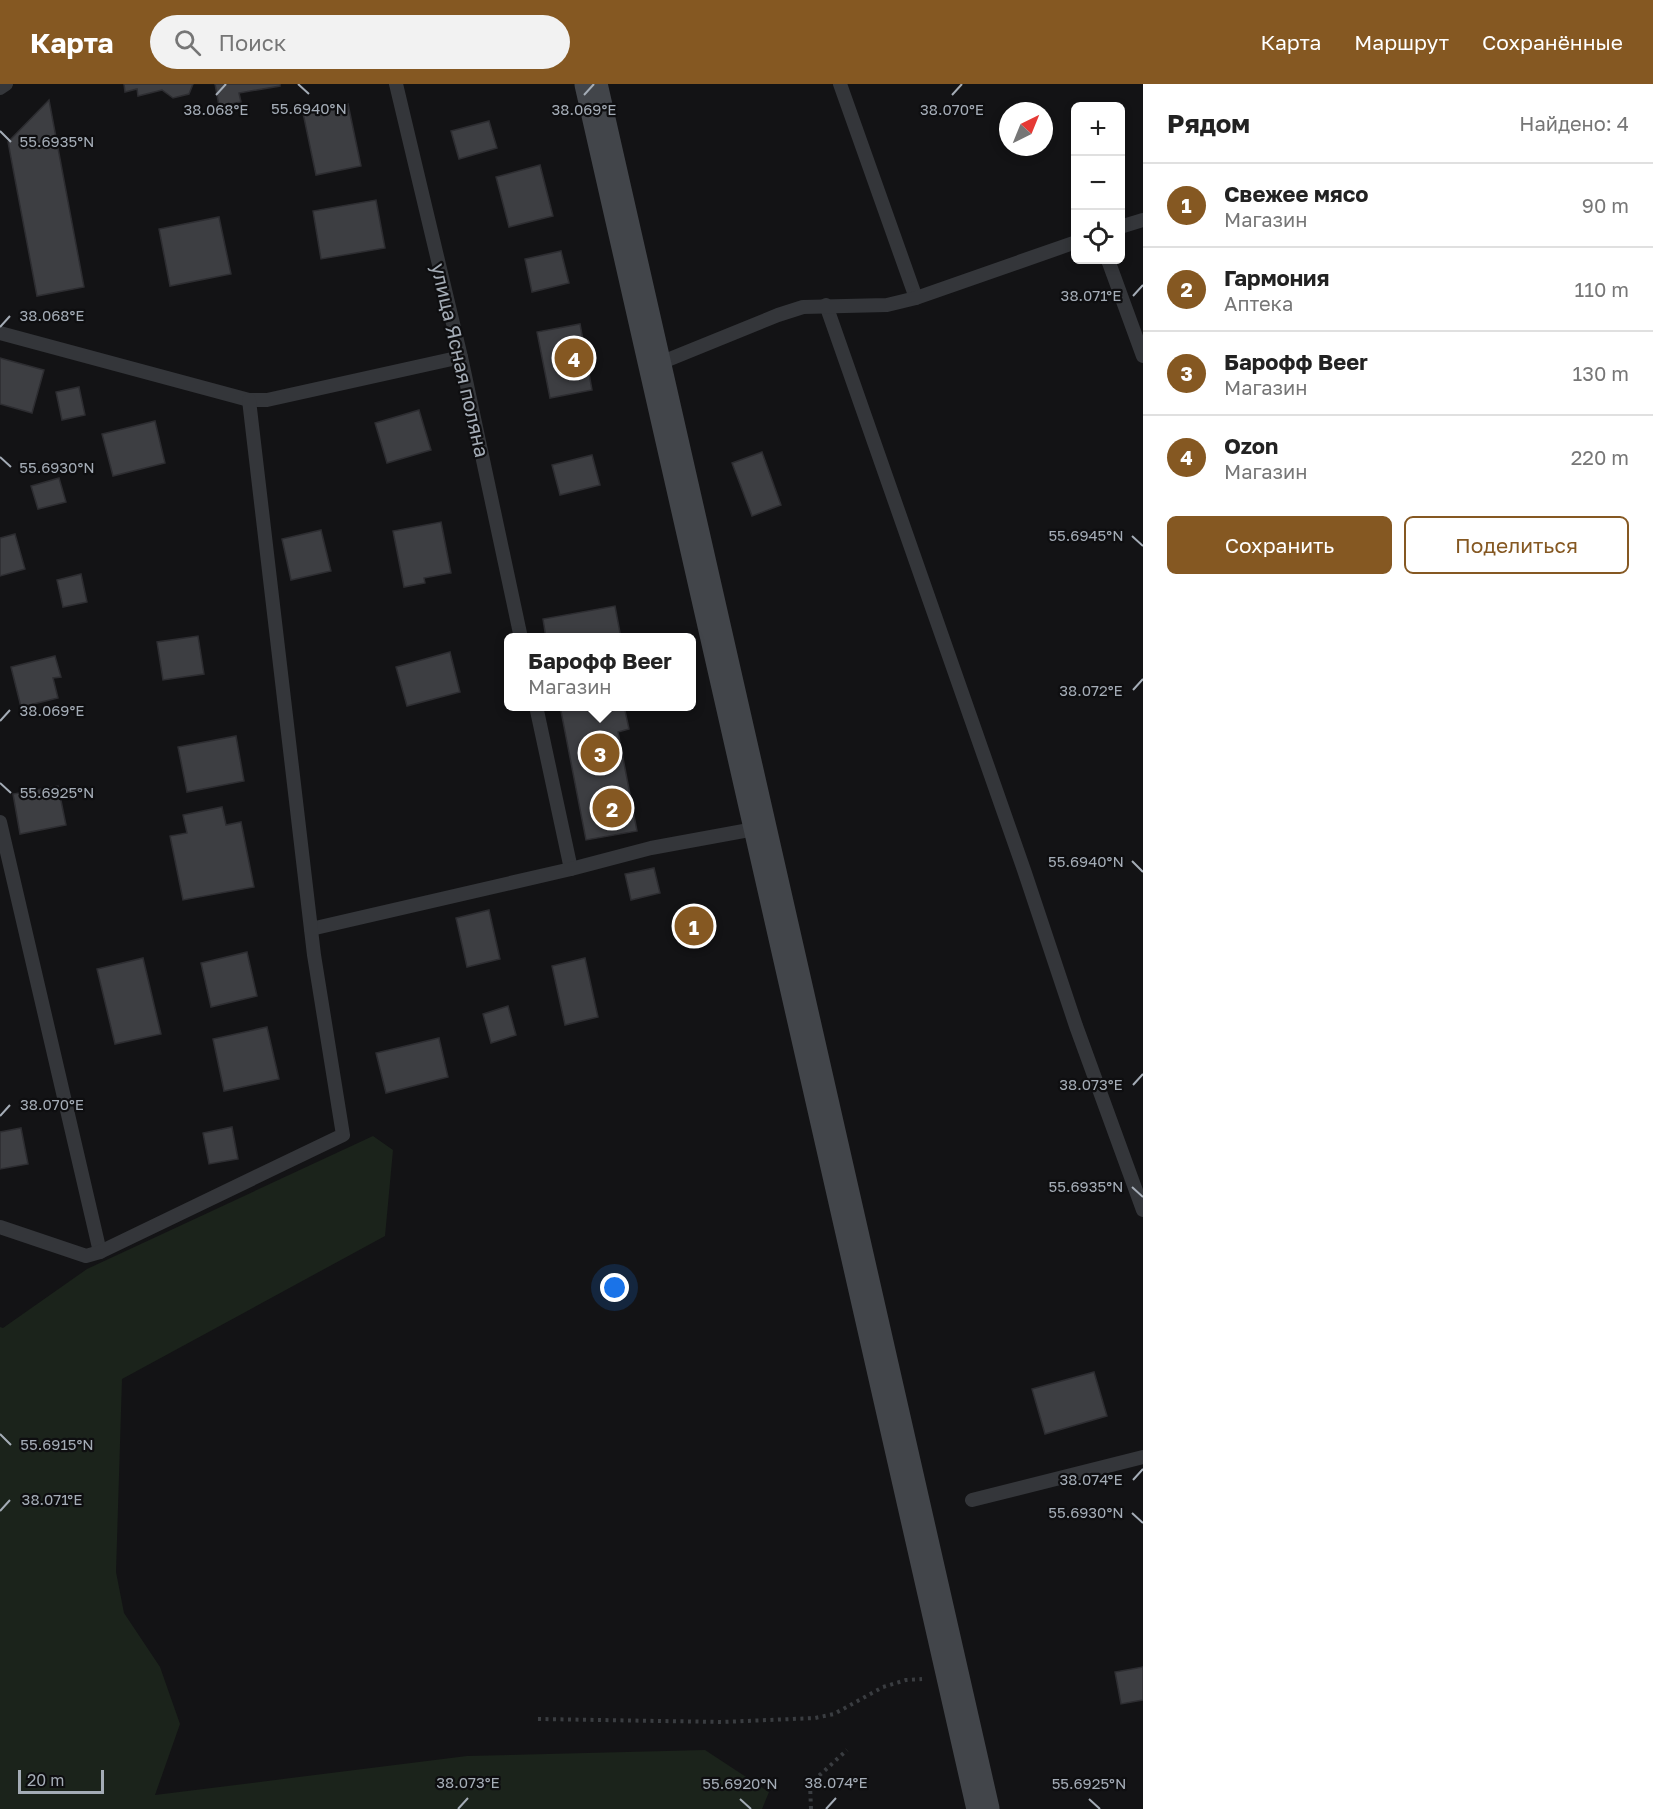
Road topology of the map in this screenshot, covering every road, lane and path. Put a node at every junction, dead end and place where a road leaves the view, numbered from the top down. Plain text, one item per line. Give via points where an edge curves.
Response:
1 (6, 84) edge
2 (396, 84) edge
3 (591, 84) edge
4 (840, 84) edge
5 (0, 88) edge
6 (1143, 220) edge
7 (1125, 225) edge
8 (1071, 244) edge
9 (1109, 264) edge
10 (916, 298) junction
11 (826, 305) junction
12 (0, 333) edge
13 (1143, 356) edge
14 (461, 357) junction
15 (655, 366) junction
16 (249, 400) junction
17 (520, 633) edge
18 (537, 711) edge
19 (0, 822) edge
20 (760, 828) junction
21 (571, 869) junction
22 (311, 929) junction
23 (1143, 1210) edge
24 (0, 1227) edge
25 (100, 1252) junction
26 (1143, 1457) edge
27 (972, 1500) dead end
28 (953, 1677) junction
29 (538, 1719) dead end
30 (848, 1750) dead end
31 (811, 1809) edge
32 (983, 1809) edge

1 - 5 lane
2 - 14 lane, улица Ясная поляна
3 - 15 main road
4 - 10 lane
6 - 7 lane
8 - 10 lane
9 - 13 lane
10 - 11 lane via 887,304
11 - 15 lane via 778,315
11 - 23 lane
12 - 16 lane
14 - 16 lane via 267,400
14 - 17 lane, улица Ясная поляна
15 - 20 main road
16 - 22 lane
18 - 21 lane
19 - 25 lane
20 - 21 lane via 651,848
20 - 28 main road
21 - 22 lane
22 - 25 lane via 343,1135
24 - 25 lane via 87,1256
26 - 27 lane
28 - 29 path via 906,1680 883,1687 834,1714 815,1718 722,1722
28 - 32 main road
30 - 31 path via 810,1784

